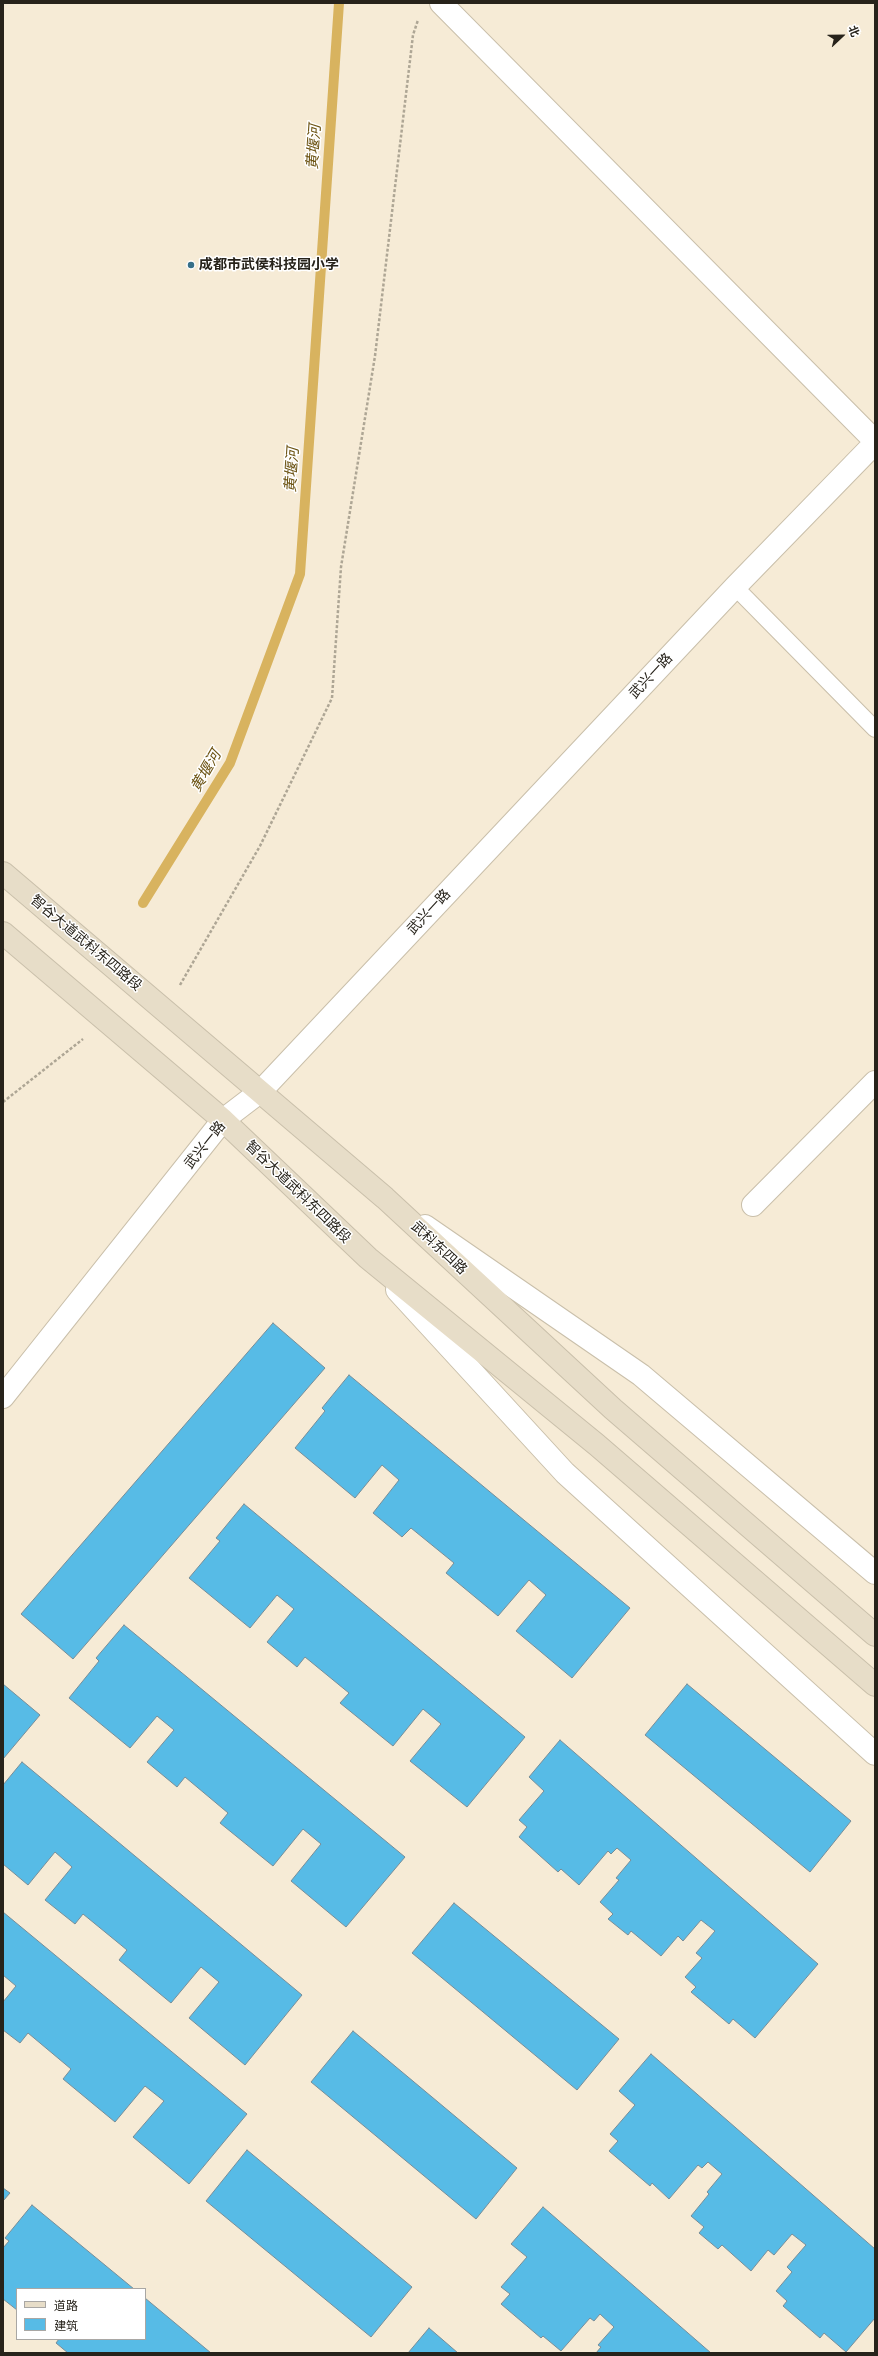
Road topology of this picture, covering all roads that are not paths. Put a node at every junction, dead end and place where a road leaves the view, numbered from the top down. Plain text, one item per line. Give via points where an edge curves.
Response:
1 (441, 3) edge
2 (875, 442) edge
3 (736, 587) junction
4 (875, 729) edge
5 (3, 873) edge
6 (3, 933) edge
7 (875, 1082) edge
8 (261, 1091) junction
9 (223, 1120) junction
10 (385, 1198) junction
11 (753, 1205) dead end
12 (368, 1258) junction
13 (3, 1397) edge
14 (875, 1573) edge
15 (875, 1635) edge
16 (875, 1685) edge
17 (875, 1754) edge

1 - 2 street
2 - 3 street, 武兴一路
3 - 4 lane
3 - 8 street, 武兴一路
5 - 8 main road, 智谷大道武科东四路段
6 - 9 main road, 智谷大道武科东四路段
7 - 11 street
8 - 9 street, 武兴一路
8 - 10 main road, 武科东四路
9 - 12 main road, 智谷大道武科东四路段
9 - 13 street, 武兴一路
10 - 14 street via 641,1375
10 - 15 main road, 武科东四路 via 613,1409
12 - 16 main road, 智谷大道武科东四路段 via 597,1445
12 - 17 street via 565,1472

